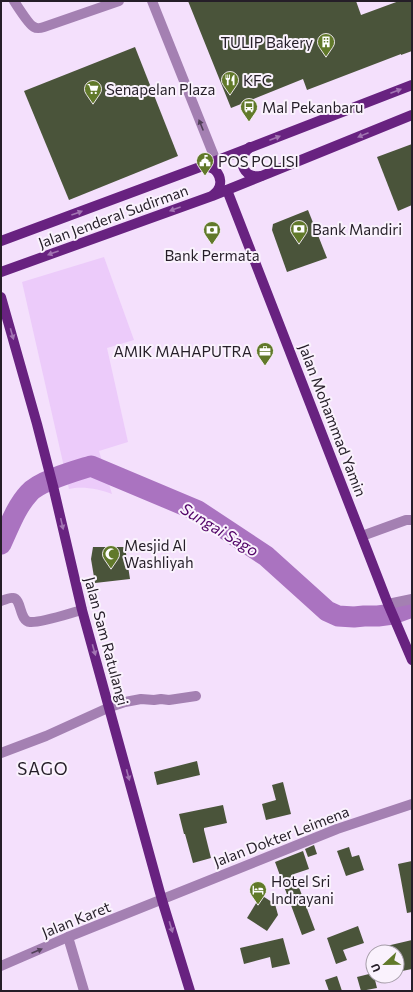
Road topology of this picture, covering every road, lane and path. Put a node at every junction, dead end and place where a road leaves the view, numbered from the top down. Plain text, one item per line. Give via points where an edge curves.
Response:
1 (14, 1) edge
2 (119, 1) edge
3 (152, 1) edge
4 (412, 85) edge
5 (412, 115) edge
6 (250, 147) junction
7 (216, 161) junction
8 (200, 167) junction
9 (263, 176) junction
10 (227, 190) junction
11 (212, 196) junction
12 (1, 241) edge
13 (1, 272) edge
14 (1, 297) edge
15 (412, 520) edge
16 (362, 536) junction
17 (412, 599) edge
18 (1, 601) edge
19 (389, 606) junction
20 (82, 610) junction
21 (412, 660) edge
22 (196, 696) dead end
23 (110, 707) junction
24 (1, 753) edge
25 (412, 804) edge
26 (162, 900) junction
27 (68, 937) junction
28 (1, 966) edge
29 (84, 991) edge
30 (190, 991) edge

1 - 2 street via 30,24 39,28
7 -> 3 street
6 -> 4 main road, Jalan Jenderal Sudirman
5 -> 9 main road, Jalan Jenderal Sudirman
6 - 7 main road, Jalan Jenderal Sudirman
6 - 9 main road via 242,160 244,170 252,176
7 - 8 main road, Jalan Jenderal Sudirman
8 - 11 main road via 210,167 220,178 221,184
12 -> 8 main road, Jalan Jenderal Sudirman
9 - 10 main road, Jalan Jenderal Sudirman
10 - 11 main road, Jalan Jenderal Sudirman
10 - 16 main road, Jalan Mohammad Yamin
11 -> 13 main road, Jalan Jenderal Sudirman
14 -> 20 main road, Jalan Sam Ratulangi via 37,424
15 - 16 street
16 - 19 main road, Jalan Mohammad Yamin
17 - 19 street
18 - 20 street via 15,598 24,618 30,622
19 - 21 main road, Jalan Mohammad Yamin
20 -> 23 main road, Jalan Sam Ratulangi
22 - 23 street via 169,700 136,700
23 - 24 street
23 -> 26 main road, Jalan Sam Ratulangi
25 - 26 street, Jalan Dokter Leimena via 337,829
26 - 27 street, Jalan Karet
26 -> 30 main road, Jalan Sam Ratulangi
28 -> 27 street, Jalan Karet
27 - 29 street

